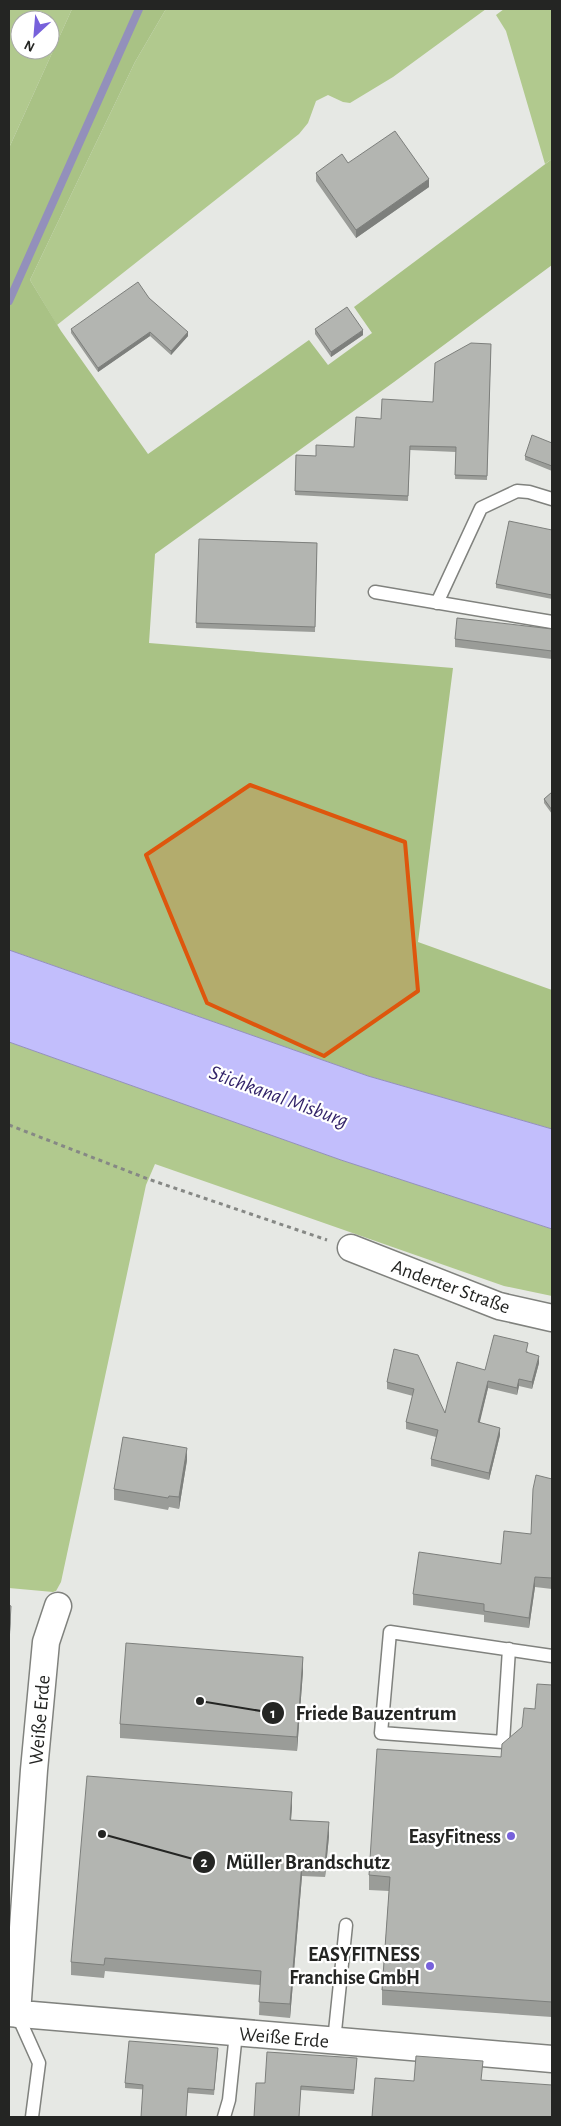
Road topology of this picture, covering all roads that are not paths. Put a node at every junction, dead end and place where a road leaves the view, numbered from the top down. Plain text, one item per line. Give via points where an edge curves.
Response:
1 (552, 499) edge
2 (375, 592) dead end
3 (437, 603) junction
4 (552, 622) edge
5 (351, 1248) road end
6 (552, 1318) edge
7 (58, 1606) dead end
8 (509, 1649) junction
9 (552, 1656) edge
10 (346, 1925) dead end
11 (13, 2013) edge
12 (236, 2033) junction
13 (334, 2041) junction
14 (552, 2059) edge
15 (32, 2117) edge
16 (224, 2117) edge

1 - 3 lane via 517,491 481,508
2 - 3 lane
3 - 4 lane
5 - 6 street, Anderter Straße via 499,1306
7 - 11 street, Weiße Erde via 46,1642
8 - 8 lane via 390,1632 380,1733 503,1742
8 - 9 lane
10 - 13 lane
11 - 12 street, Weiße Erde
11 - 15 lane via 39,2063
12 - 13 street, Weiße Erde
12 - 16 lane via 230,2100
13 - 14 street, Weiße Erde

